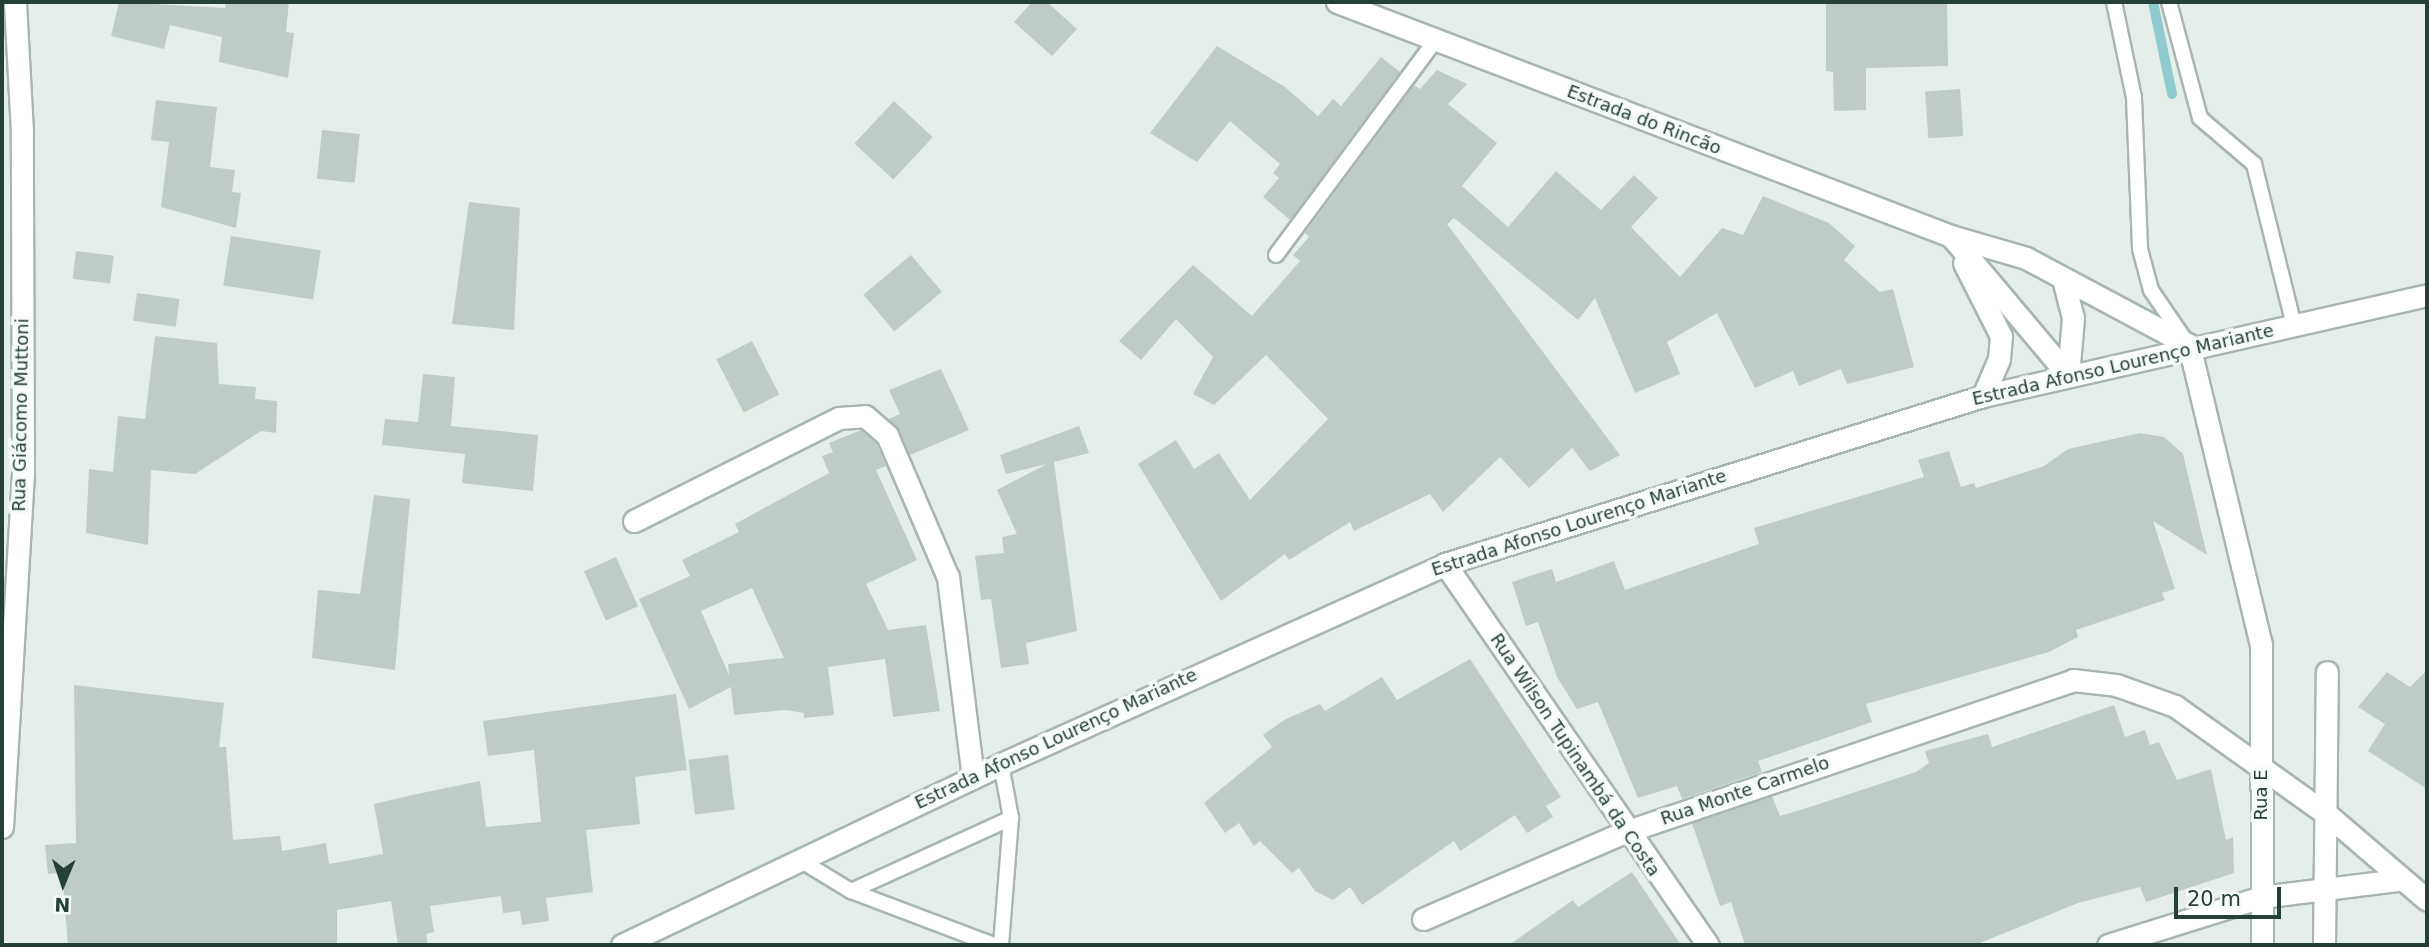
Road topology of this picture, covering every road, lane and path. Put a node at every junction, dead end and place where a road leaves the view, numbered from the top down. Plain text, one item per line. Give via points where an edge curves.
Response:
1 (15, 2) edge
2 (1337, 2) edge
3 (2114, 2) edge
4 (2169, 2) edge
5 (1435, 41) junction
6 (1951, 236) junction
7 (1276, 255) dead end
8 (2063, 279) junction
9 (2427, 295) edge
10 (2294, 326) junction
11 (2189, 345) junction
12 (2067, 375) junction
13 (1983, 396) junction
14 (634, 521) dead end
15 (1445, 564) junction
16 (2327, 672) dead end
17 (1001, 764) junction
18 (2262, 765) junction
19 (973, 777) junction
20 (2328, 815) junction
21 (1012, 818) junction
22 (2, 827) edge
23 (1625, 832) junction
24 (800, 860) junction
25 (2397, 880) junction
26 (851, 891) junction
27 (2325, 892) junction
28 (2261, 897) junction
29 (2427, 901) edge
30 (1423, 919) dead end
31 (635, 942) edge
32 (994, 945) edge
33 (1000, 945) edge
34 (1708, 945) edge
35 (2108, 945) edge
36 (2262, 945) edge
37 (2324, 945) edge

1 - 22 street, Rua Giácomo Muttoni via 22,132 23,473
2 - 5 street, Estrada do Rincão
3 - 11 lane via 2134,98 2140,249 2151,290
4 - 10 lane via 2200,118 2254,164
5 - 6 street, Estrada do Rincão
5 - 7 lane
6 - 8 street, Estrada do Rincão via 2026,258
6 - 12 street, Estrada do Rincão
6 - 13 street via 2001,336 1999,359
8 - 11 street, Estrada do Rincão
8 - 12 street via 2073,318
9 - 10 street, Estrada Afonso Lourenço Mariante
10 - 11 street, Estrada Afonso Lourenço Mariante
11 - 12 street, Estrada Afonso Lourenço Mariante
11 - 18 street, Rua E via 2261,644
12 - 13 street, Estrada Afonso Lourenço Mariante
13 - 15 street, Estrada Afonso Lourenço Mariante
14 - 19 street via 839,418 865,416 887,435 948,577
15 - 17 street, Estrada Afonso Lourenço Mariante
15 - 23 street, Rua Wilson Tupinambá da Costa
16 - 20 street
17 - 19 street, Estrada Afonso Lourenço Mariante
17 - 21 lane
18 - 20 street
18 - 23 street, Rua Monte Carmelo via 2175,706 2116,685 2073,680
18 - 28 street, Rua E
19 - 24 street, Estrada Afonso Lourenço Mariante
20 - 25 street
20 - 27 street
21 - 26 lane
21 - 33 lane
23 - 30 street, Rua Monte Carmelo
23 - 34 street, Rua Wilson Tupinambá da Costa
24 - 26 lane
24 - 31 street, Estrada Afonso Lourenço Mariante
25 - 27 street
25 - 29 street
26 - 32 lane
27 - 28 street
27 - 37 street
28 - 35 street
28 - 36 street, Rua E

